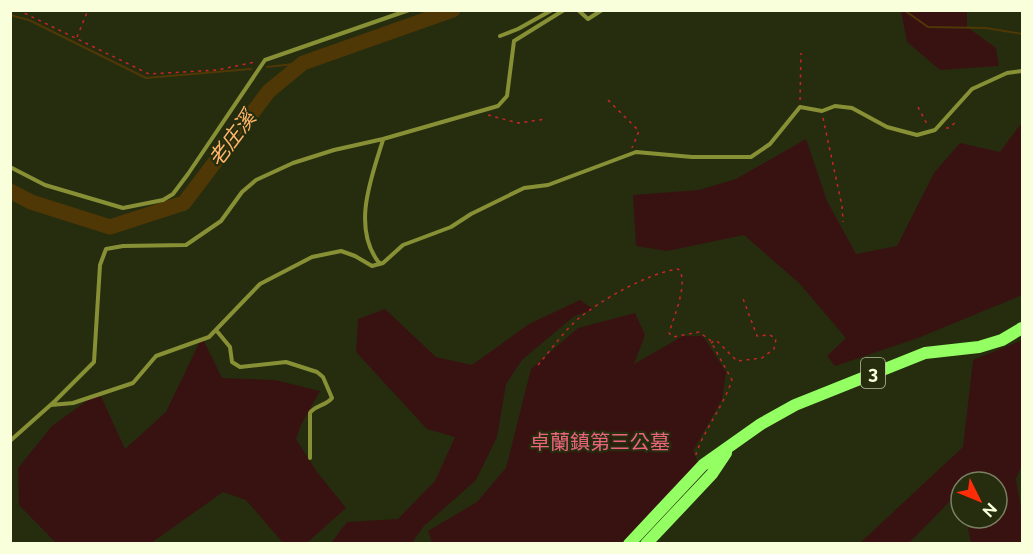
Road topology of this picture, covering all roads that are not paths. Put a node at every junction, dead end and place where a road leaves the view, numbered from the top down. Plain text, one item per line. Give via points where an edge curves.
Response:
1 (409, 10) edge
2 (552, 10) edge
3 (564, 10) edge
4 (578, 10) edge
5 (602, 10) edge
6 (500, 36) dead end
7 (1023, 71) edge
8 (383, 139) junction
9 (10, 167) edge
10 (380, 264) junction
11 (1023, 328) edge
12 (216, 330) junction
13 (51, 405) junction
14 (10, 441) edge
15 (732, 445) junction
16 (310, 458) dead end
17 (629, 543) edge
18 (646, 543) edge

1 - 9 lane via 265,60 188,174 173,194 163,200 123,208 45,185
2 - 6 lane
3 - 8 lane via 514,41 507,96 498,106
4 - 5 lane via 588,19
7 - 10 lane via 1007,73 972,89 937,127 917,135 887,127 852,108 835,106 822,111 800,107 770,144 751,157 636,152 548,186 524,188 451,227 403,244
8 - 10 lane via 366,194 365,227 372,254
8 - 13 lane via 293,163 256,180 221,221 186,245 106,249 100,265 94,362
10 - 12 lane via 372,266 341,251 312,257 260,284
11 - 15 main road, 3 via 979,347 925,353 905,360 795,405
12 - 13 lane via 209,337 156,356 133,383 73,403
12 - 16 lane via 230,347 232,362 240,367 286,362 323,377 332,398 310,413
13 - 14 lane
15 - 17 main road, 3 via 703,465
15 - 18 main road, 3 via 712,474

